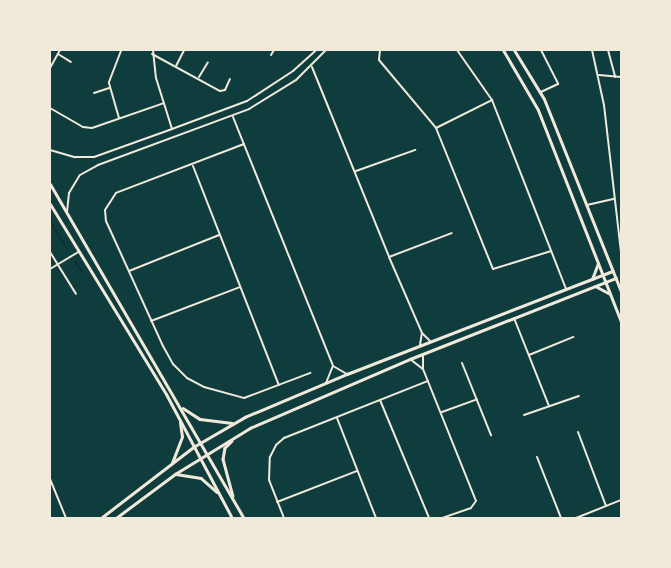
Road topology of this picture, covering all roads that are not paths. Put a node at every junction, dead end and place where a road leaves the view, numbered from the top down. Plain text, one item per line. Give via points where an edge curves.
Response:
1 (60, 50) edge
2 (121, 50) edge
3 (153, 50) edge
4 (184, 50) edge
5 (274, 50) edge
6 (316, 50) edge
7 (326, 50) edge
8 (380, 50) edge
9 (457, 50) edge
10 (504, 50) edge
11 (514, 50) edge
12 (541, 50) edge
13 (592, 50) edge
14 (608, 50) edge
15 (58, 54) junction
16 (152, 54) junction
17 (271, 55) dead end
18 (71, 62) dead end
19 (208, 62) dead end
20 (176, 66) junction
21 (312, 66) junction
22 (50, 68) edge
23 (599, 75) junction
24 (615, 76) junction
25 (621, 77) edge
26 (199, 78) junction
27 (230, 79) dead end
28 (110, 88) junction
29 (541, 92) junction
30 (94, 93) dead end
31 (492, 100) junction
32 (164, 103) junction
33 (50, 108) edge
34 (233, 117) junction
35 (119, 119) junction
36 (436, 128) junction
37 (172, 130) junction
38 (244, 144) junction
39 (50, 150) edge
40 (415, 150) dead end
41 (193, 165) junction
42 (356, 172) junction
43 (50, 184) edge
44 (614, 199) junction
45 (50, 204) edge
46 (587, 205) junction
47 (67, 212) junction
48 (219, 234) junction
49 (452, 234) dead end
50 (551, 251) junction
51 (50, 252) edge
52 (78, 252) junction
53 (621, 252) edge
54 (389, 257) junction
55 (598, 260) junction
56 (58, 264) junction
57 (50, 269) edge
58 (129, 271) junction
59 (613, 271) junction
60 (604, 274) junction
61 (616, 278) junction
62 (592, 279) junction
63 (606, 281) junction
64 (596, 286) junction
65 (240, 287) junction
66 (566, 289) junction
67 (621, 292) edge
68 (76, 294) dead end
69 (612, 296) junction
70 (514, 318) junction
71 (151, 321) junction
72 (621, 322) edge
73 (422, 333) junction
74 (573, 338) dead end
75 (430, 342) junction
76 (419, 346) junction
77 (424, 354) junction
78 (529, 355) junction
79 (410, 359) junction
80 (462, 362) dead end
81 (333, 366) junction
82 (423, 369) junction
83 (310, 373) dead end
84 (346, 374) junction
85 (428, 381) junction
86 (326, 383) junction
87 (279, 385) junction
88 (579, 396) dead end
89 (477, 399) junction
90 (380, 400) junction
91 (549, 406) junction
92 (183, 408) junction
93 (441, 413) junction
94 (524, 415) dead end
95 (179, 416) junction
96 (336, 417) junction
97 (234, 423) junction
98 (578, 432) dead end
99 (491, 435) dead end
100 (237, 437) junction
101 (202, 442) junction
102 (195, 446) junction
103 (209, 454) junction
104 (537, 457) dead end
105 (201, 459) junction
106 (165, 469) junction
107 (357, 471) junction
108 (175, 474) junction
109 (50, 479) edge
110 (221, 496) junction
111 (233, 496) junction
112 (621, 500) edge
113 (277, 502) junction
114 (606, 506) junction
115 (66, 518) edge
116 (101, 518) edge
117 (116, 518) edge
118 (232, 518) edge
119 (244, 518) edge
120 (284, 518) edge
121 (376, 518) edge
122 (429, 518) edge
123 (442, 518) edge
124 (561, 518) edge
125 (576, 518) edge

1 - 15 street
2 - 28 street via 112,67
3 - 16 street
4 - 20 street
5 - 17 street
6 - 37 street via 293,72 256,96
7 - 21 street
8 - 36 street via 378,60
9 - 31 street
10 - 55 main road via 538,110
11 - 29 main road
12 - 29 street via 558,84
13 - 23 street
14 - 24 street
15 - 18 street
15 - 22 street
16 - 20 street
16 - 32 street
19 - 26 street
20 - 26 street
21 - 34 street via 274,96
21 - 42 street
23 - 24 street
23 - 44 street
24 - 25 street
26 - 27 street via 223,91
28 - 30 street
28 - 35 street
29 - 46 main road
31 - 36 street
31 - 50 street
32 - 35 street
32 - 37 street
33 - 35 street via 83,127 100,126
34 - 38 street
34 - 47 street via 86,171 73,183
36 - 50 street via 493,269
37 - 39 street via 94,157 75,157
38 - 41 street
38 - 81 street
40 - 42 street
41 - 48 street
41 - 58 street via 116,193 109,200 106,221
42 - 54 street
43 - 47 main road
44 - 46 street
44 - 53 street
45 - 52 main road
46 - 59 main road
47 - 92 main road
48 - 58 street
48 - 65 street
49 - 54 street
50 - 66 street
51 - 56 street
52 - 56 street
52 - 95 main road
54 - 73 street
55 - 60 main road
55 - 62 main road
56 - 57 street
56 - 68 street
58 - 71 street
59 - 60 street
59 - 61 main road
60 - 62 street
60 - 63 main road
61 - 63 street
61 - 67 main road
62 - 66 street
63 - 64 street
63 - 69 main road
64 - 69 main road
64 - 70 street
65 - 71 street
65 - 87 street
66 - 75 street
69 - 72 main road
70 - 77 street
70 - 78 street
71 - 87 street via 173,364 187,378 204,387 244,398
73 - 75 street
73 - 76 street
74 - 78 street
75 - 76 street
76 - 84 street
77 - 79 street
77 - 82 street
78 - 91 street
79 - 82 street
79 - 100 street
80 - 89 street
81 - 84 street
81 - 86 street
82 - 85 street
83 - 87 street
84 - 86 street
85 - 90 street
85 - 93 street
86 - 97 street
88 - 91 street
89 - 93 street
89 - 99 street
90 - 96 street
90 - 122 street
91 - 94 street
92 - 97 street via 200,419
92 - 101 main road
93 - 123 street via 476,501 471,508
95 - 102 main road
95 - 106 street via 182,437 179,450
96 - 107 street
96 - 113 street via 284,438 276,445 268,470
97 - 101 street
98 - 114 street
100 - 103 street
100 - 111 street via 226,448 223,459
101 - 102 street
101 - 103 main road
102 - 105 main road
102 - 106 street
103 - 105 street
103 - 111 main road
104 - 124 street
105 - 108 street
105 - 110 main road
106 - 116 street
107 - 113 street
107 - 121 street
108 - 110 street via 200,478
108 - 117 street
109 - 115 street
110 - 118 main road
111 - 119 main road
112 - 114 street
113 - 120 street
114 - 125 street

